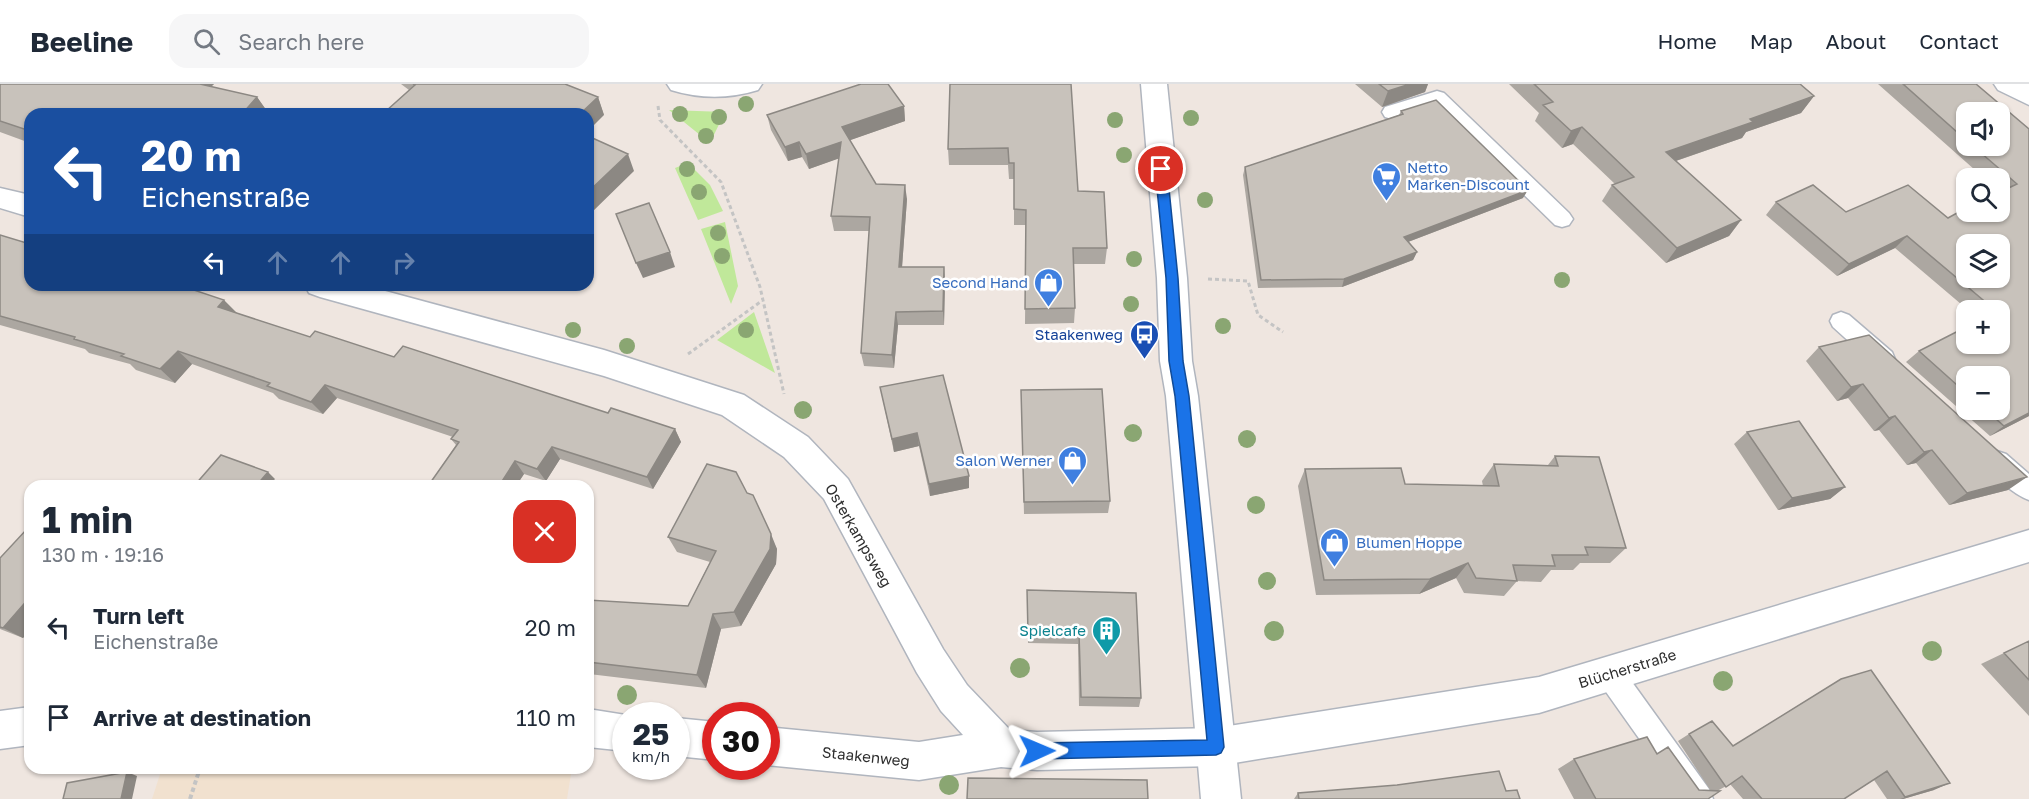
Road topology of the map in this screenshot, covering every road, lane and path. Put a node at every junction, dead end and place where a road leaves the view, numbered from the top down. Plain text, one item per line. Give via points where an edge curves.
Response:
1 (680, 84) edge
2 (749, 84) edge
3 (1154, 84) edge
4 (2007, 84) edge
5 (2029, 96) edge
6 (658, 102) dead end
7 (1392, 112) dead end
8 (0, 198) edge
9 (24, 204) edge
10 (1562, 219) dead end
11 (1172, 278) junction
12 (342, 291) edge
13 (763, 300) junction
14 (1841, 321) dead end
15 (1283, 332) dead end
16 (1896, 370) edge
17 (653, 379) junction
18 (796, 447) junction
19 (1985, 449) edge
20 (2029, 489) edge
21 (2029, 546) edge
22 (1609, 673) junction
23 (24, 727) edge
24 (594, 729) edge
25 (0, 730) edge
26 (612, 731) edge
27 (780, 747) edge
28 (1216, 747) junction
29 (1001, 748) junction
30 (198, 774) edge
31 (190, 799) edge
32 (1221, 799) edge
33 (1699, 799) edge

1 - 2 street via 712,89
3 - 11 street
4 - 5 street
6 - 13 path via 660,120 721,182
7 - 10 lane via 1437,98
8 - 9 street
11 - 15 path via 1248,281 1258,315
11 - 28 street via 1176,361
12 - 17 street, Osterkampsweg
13 - 17 path
13 - 18 path
14 - 16 lane
17 - 18 street, Osterkampsweg via 733,405
18 - 29 street, Osterkampsweg via 836,489 954,698
19 - 20 lane
21 - 22 street, Blücherstraße
22 - 28 street, Blücherstraße via 1539,695
22 - 33 lane
23 - 25 street
24 - 26 street
27 - 29 street, Staakenweg via 919,761
28 - 29 street via 1037,751
28 - 32 street
30 - 31 path

